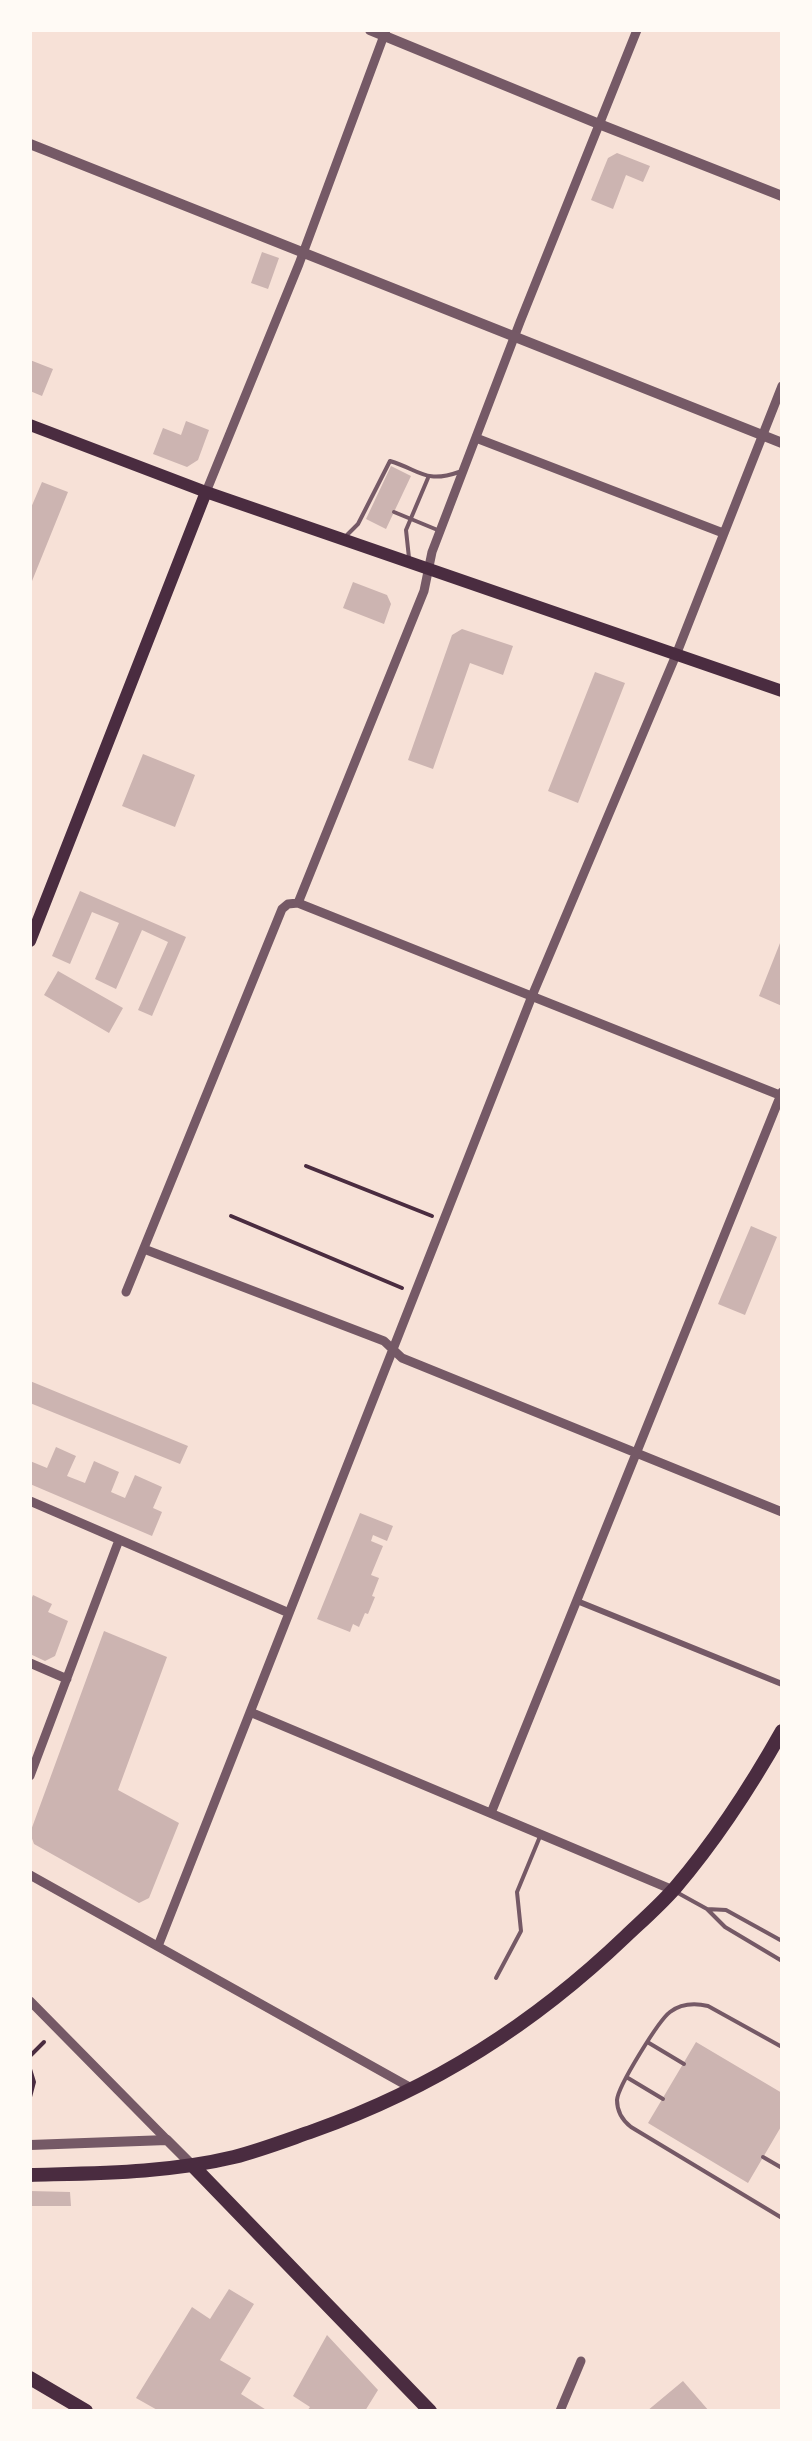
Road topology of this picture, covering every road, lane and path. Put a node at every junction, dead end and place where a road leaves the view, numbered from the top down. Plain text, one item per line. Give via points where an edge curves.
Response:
1 (370, 30) edge
2 (637, 30) edge
3 (385, 33) edge
4 (599, 124) junction
5 (30, 144) edge
6 (782, 196) edge
7 (303, 252) junction
8 (514, 337) junction
9 (782, 386) edge
10 (30, 425) edge
11 (762, 435) junction
12 (476, 438) junction
13 (782, 443) edge
14 (464, 470) junction
15 (428, 478) junction
16 (206, 492) junction
17 (394, 512) dead end
18 (409, 518) junction
19 (440, 532) junction
20 (722, 533) junction
21 (338, 538) junction
22 (410, 562) junction
23 (428, 568) junction
24 (676, 655) junction
25 (782, 691) edge
26 (298, 903) junction
27 (30, 941) edge
28 (532, 996) junction
29 (781, 1094) edge
30 (306, 1166) dead end
31 (418, 1210) dead end
32 (231, 1216) dead end
33 (144, 1250) junction
34 (390, 1283) dead end
35 (126, 1292) dead end
36 (393, 1349) junction
37 (637, 1453) junction
38 (30, 1501) edge
39 (782, 1512) edge
40 (119, 1540) junction
41 (577, 1601) junction
42 (289, 1613) junction
43 (30, 1663) edge
44 (67, 1679) junction
45 (782, 1684) edge
46 (250, 1712) junction
47 (782, 1731) edge
48 (30, 1776) edge
49 (490, 1813) junction
50 (542, 1834) junction
51 (30, 1875) edge
52 (673, 1890) junction
53 (707, 1910) junction
54 (782, 1941) edge
55 (158, 1946) junction
56 (782, 1961) edge
57 (496, 1978) dead end
58 (30, 2001) edge
59 (44, 2042) dead end
60 (648, 2043) junction
61 (782, 2048) edge
62 (30, 2056) edge
63 (684, 2064) dead end
64 (30, 2068) edge
65 (626, 2078) junction
66 (413, 2089) junction
67 (30, 2098) edge
68 (662, 2098) dead end
69 (167, 2140) junction
70 (30, 2145) edge
71 (763, 2157) dead end
72 (192, 2165) junction
73 (782, 2168) edge
74 (30, 2174) edge
75 (782, 2218) edge
76 (580, 2362) dead end
77 (30, 2378) edge
78 (86, 2411) edge
79 (430, 2411) edge
80 (560, 2411) edge

1 - 3 street
2 - 4 street
3 - 4 street
3 - 7 street
4 - 6 street
4 - 8 street
5 - 7 street
7 - 8 street
7 - 16 street
8 - 11 street
8 - 12 street
9 - 11 street
10 - 16 main road
11 - 13 street
11 - 20 street
12 - 14 street
12 - 20 street
14 - 15 lane
14 - 19 street
15 - 18 lane
15 - 21 lane via 390,461 352,532
16 - 21 main road
16 - 27 main road
17 - 18 lane
18 - 19 lane
18 - 22 lane
19 - 23 street
20 - 24 street
21 - 22 main road
22 - 23 main road
23 - 24 main road
23 - 26 street
24 - 25 main road
24 - 28 street
26 - 28 street
26 - 33 street via 282,909
28 - 29 street
28 - 36 street
29 - 37 street
30 - 31 path
32 - 34 path
33 - 35 street
33 - 36 street
36 - 37 street
36 - 42 street
37 - 39 street
37 - 41 street
38 - 40 street
40 - 42 street
40 - 44 street
41 - 45 street
41 - 49 street
42 - 46 street
43 - 44 street
44 - 48 street
46 - 49 street
46 - 55 street
47 - 52 main road
49 - 50 street
50 - 52 street
50 - 57 lane via 516,1892 521,1930
51 - 55 street
52 - 53 lane
52 - 66 main road via 592,1968 515,2029
53 - 54 lane via 726,1910
53 - 56 lane
55 - 66 street
58 - 69 street
59 - 62 path
60 - 61 lane via 668,2014 700,2004
60 - 63 lane
60 - 65 lane
64 - 67 path
65 - 68 lane
65 - 75 lane via 617,2102 630,2127
66 - 72 main road via 264,2148
69 - 70 street
69 - 72 street
71 - 73 lane
72 - 74 main road
72 - 79 main road
76 - 80 street
77 - 78 main road

